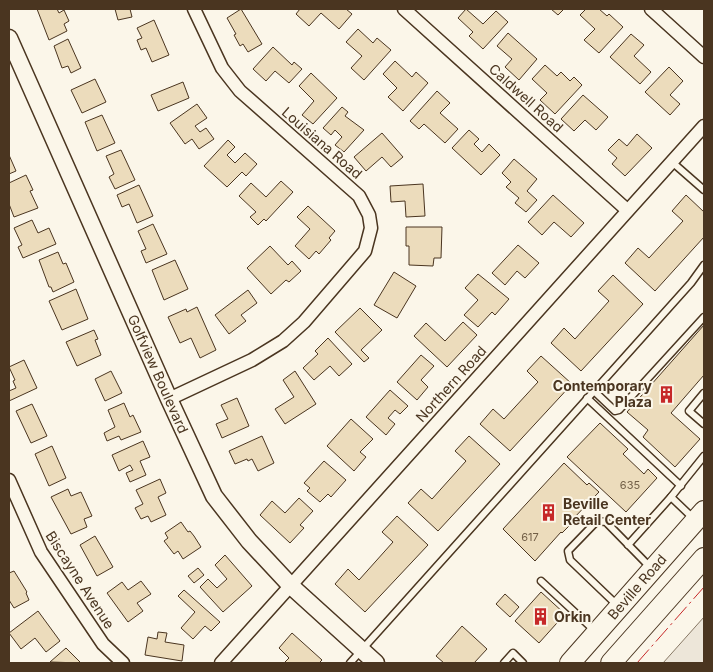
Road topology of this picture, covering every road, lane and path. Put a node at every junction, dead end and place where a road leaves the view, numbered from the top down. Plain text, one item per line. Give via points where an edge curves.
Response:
1 (194, 9) edge
2 (404, 9) edge
3 (652, 9) edge
4 (9, 38) edge
5 (704, 57) edge
6 (704, 126) edge
7 (672, 162) junction
8 (704, 190) edge
9 (627, 210) junction
10 (704, 265) edge
11 (704, 317) edge
12 (594, 391) junction
13 (704, 393) edge
14 (587, 398) junction
15 (168, 399) junction
16 (704, 424) edge
17 (704, 456) edge
18 (9, 480) edge
19 (681, 486) junction
20 (671, 497) junction
21 (701, 516) edge
22 (628, 545) junction
23 (704, 558) edge
24 (653, 569) junction
25 (541, 582) dead end
26 (291, 586) junction
27 (619, 607) junction
28 (597, 632) junction
29 (362, 650) junction
30 (123, 663) edge
31 (221, 663) edge
32 (350, 663) edge
33 (376, 663) edge
34 (504, 663) edge
35 (523, 663) edge
36 (570, 663) edge
37 (611, 663) edge

1 - 15 street, Louisiana Road via 222,68 240,91 359,196 369,215 371,228 365,250 304,322 283,341 252,360
2 - 9 street, Caldwell Road
3 - 5 street
4 - 15 street, Golfview Boulevard
6 - 7 street, Northern Road
7 - 8 lane
7 - 9 street, Northern Road
9 - 26 street, Northern Road
10 - 12 lane
11 - 12 lane via 619,410 615,411
12 - 14 lane
13 - 16 lane via 689,411
14 - 19 lane
14 - 29 lane
15 - 26 street, Golfview Boulevard via 214,496 249,541
17 - 19 lane
18 - 30 street, Biscayne Avenue via 41,552 103,644
19 - 20 lane
20 - 21 lane
20 - 22 lane
21 - 24 main road, Beville Road
22 - 24 lane
22 - 27 lane via 606,522 597,522 568,551 570,560
23 - 37 main road
24 - 27 main road, Beville Road
25 - 28 lane
26 - 29 street, Golfview Boulevard
26 - 31 street, Northern Road
27 - 28 main road, Beville Road
28 - 36 main road, Beville Road
29 - 32 lane
29 - 33 street, Golfview Boulevard
34 - 35 lane via 513,653

